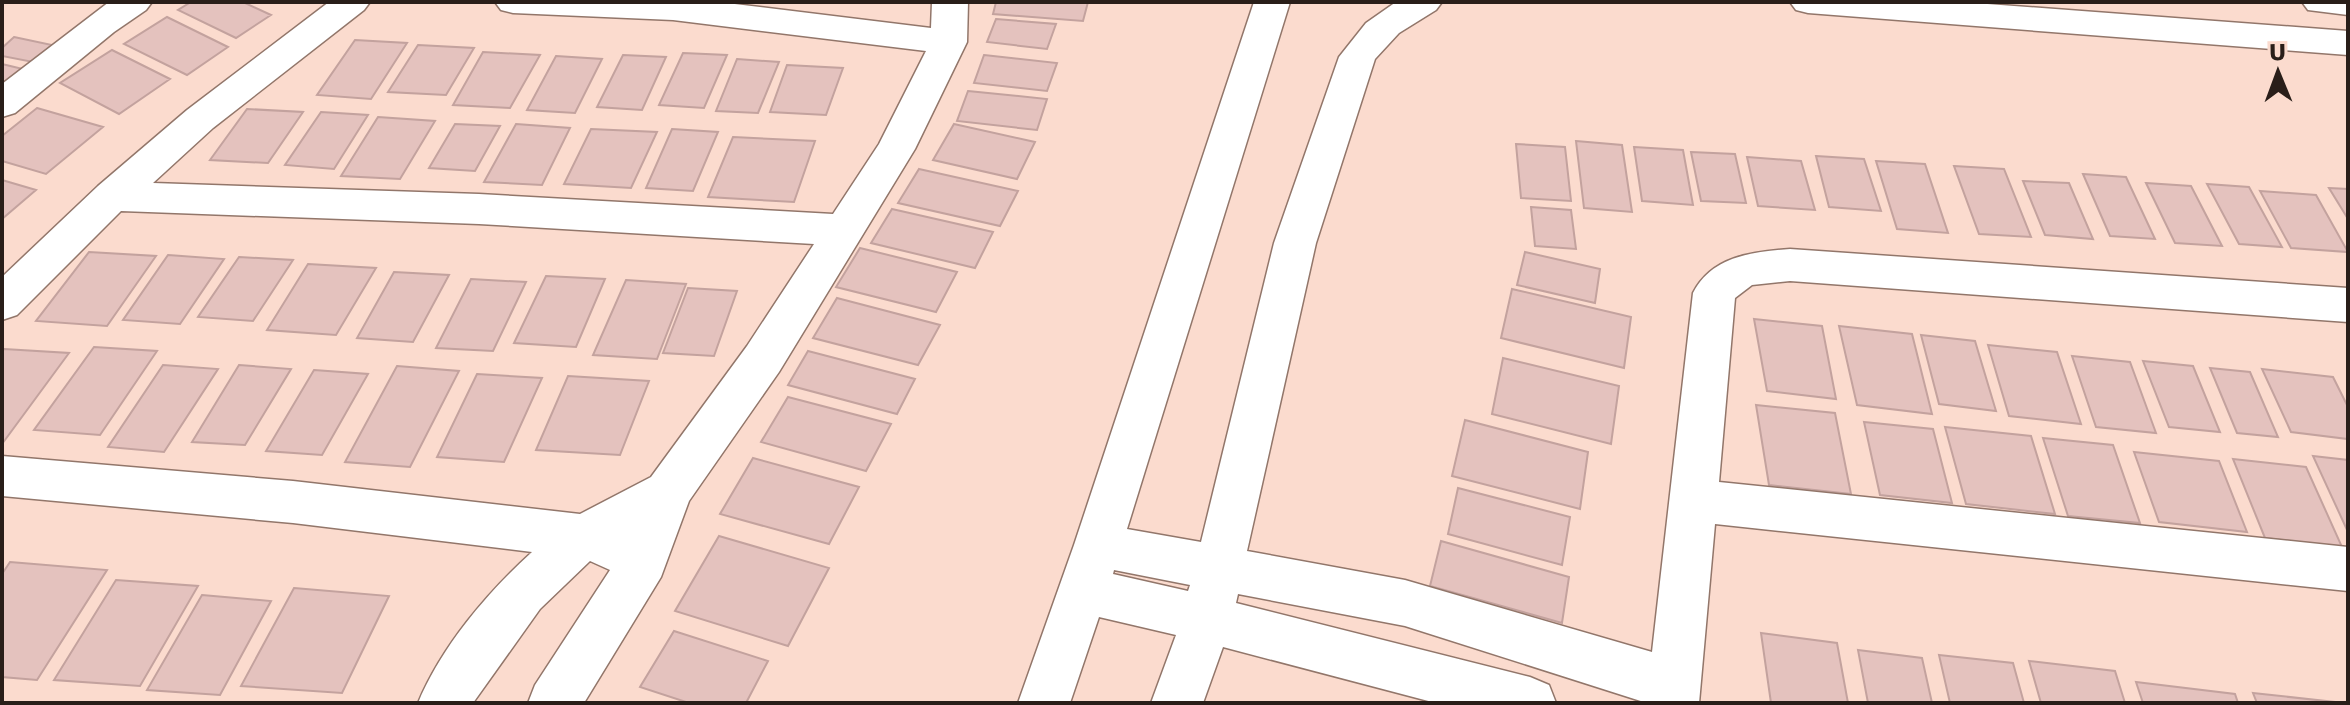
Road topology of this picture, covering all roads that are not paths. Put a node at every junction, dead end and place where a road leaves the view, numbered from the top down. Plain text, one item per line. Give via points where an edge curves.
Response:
1 (134, 2) edge
2 (352, 2) edge
3 (513, 2) edge
4 (1272, 2) edge
5 (1424, 2) edge
6 (1808, 2) edge
7 (2320, 2) edge
8 (2348, 4) edge
9 (675, 5) edge
10 (1988, 9) edge
11 (949, 22) edge
12 (2348, 43) edge
13 (2, 104) edge
14 (112, 196) junction
15 (843, 230) junction
16 (2, 303) edge
17 (2348, 305) edge
18 (2, 476) edge
19 (668, 492) junction
20 (1695, 501) junction
21 (584, 536) junction
22 (644, 561) junction
23 (1218, 566) junction
24 (1091, 567) junction
25 (2348, 569) edge
26 (1207, 619) junction
27 (1674, 694) edge
28 (444, 703) edge
29 (554, 703) edge
30 (1044, 703) edge
31 (1177, 703) edge
32 (1530, 703) edge

1 - 13 street
2 - 14 street via 200,119
3 - 9 street
4 - 24 street
5 - 23 street via 1370,36 1357,57 1295,243
6 - 10 street
7 - 8 street
9 - 11 street
10 - 12 street
11 - 15 street via 896,149
14 - 15 street via 479,209
14 - 16 street
15 - 19 street via 763,359
17 - 20 street via 1790,265 1752,268 1725,278 1714,293
18 - 21 street
19 - 21 street
19 - 22 street
20 - 25 street
20 - 27 street
21 - 22 street
21 - 28 street via 522,593
22 - 29 street
23 - 24 street
23 - 26 street
23 - 27 street via 1405,603
24 - 26 street
24 - 30 street
26 - 31 street
26 - 32 street

